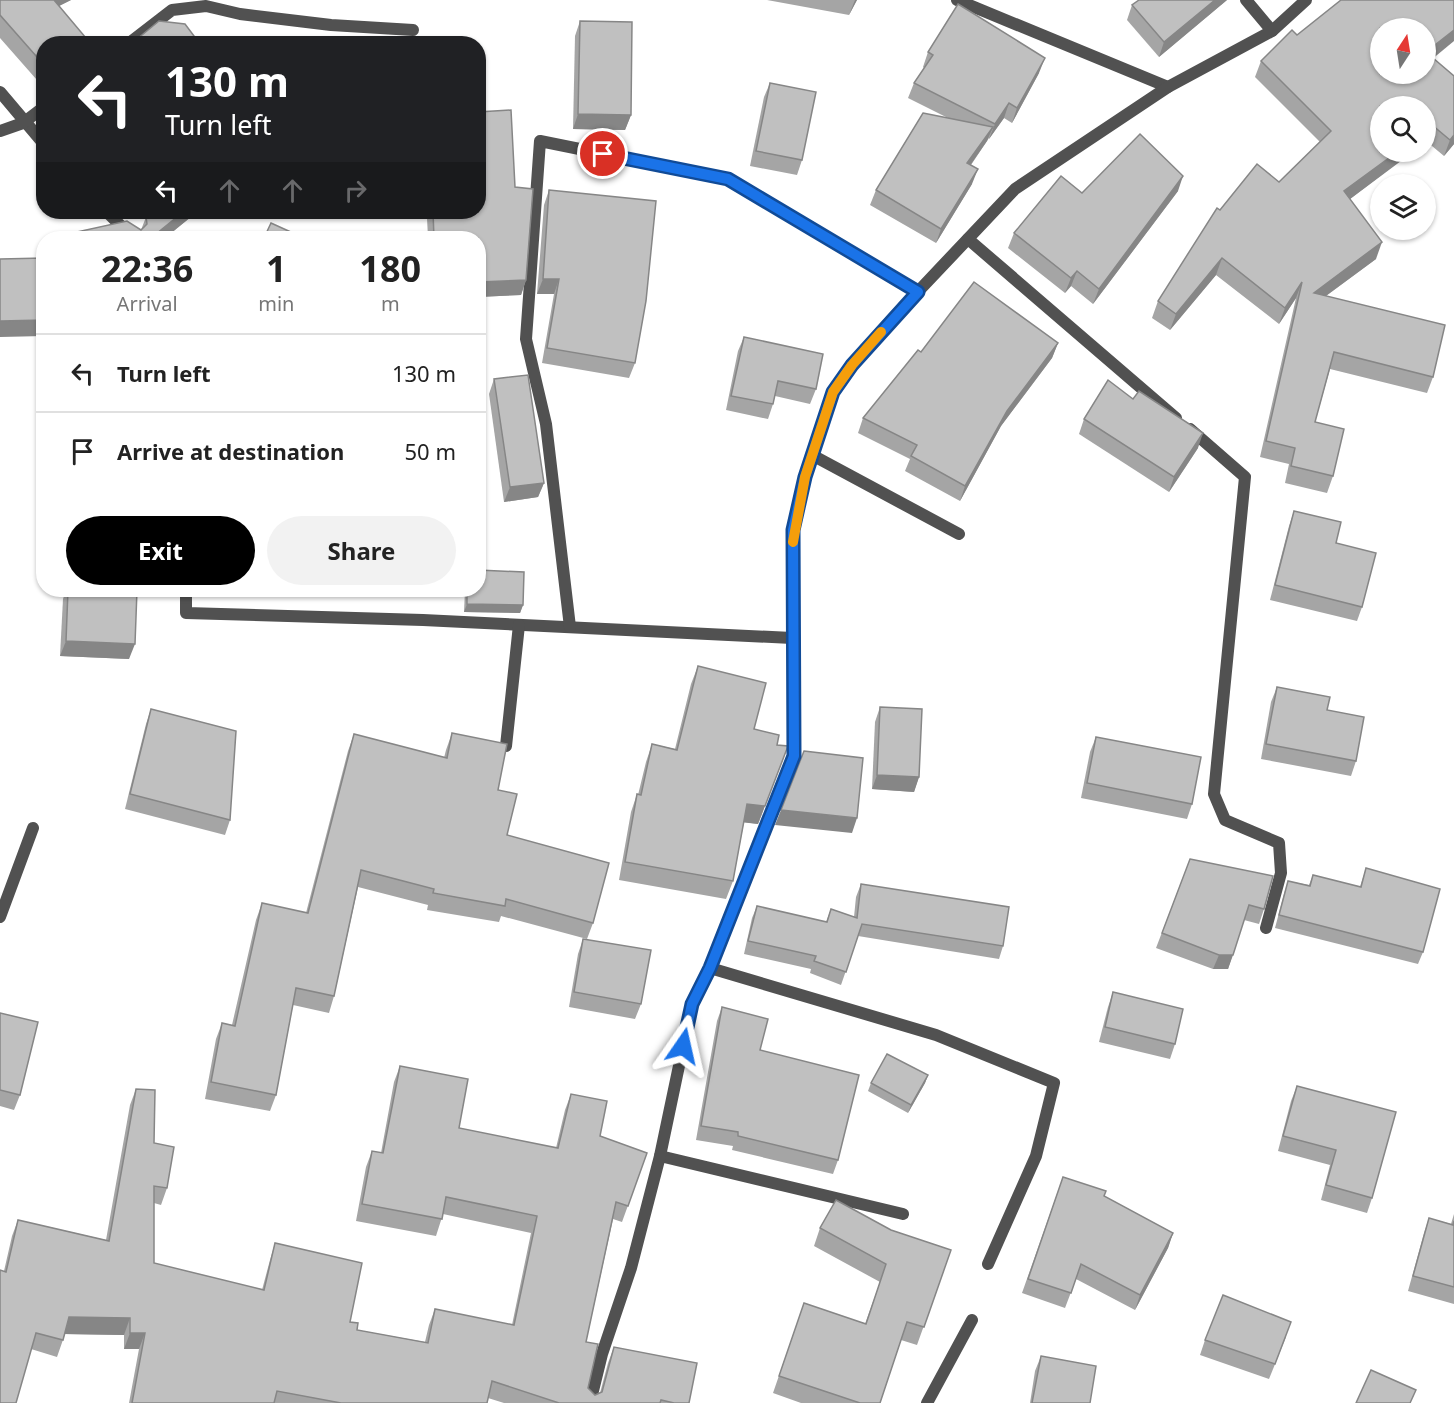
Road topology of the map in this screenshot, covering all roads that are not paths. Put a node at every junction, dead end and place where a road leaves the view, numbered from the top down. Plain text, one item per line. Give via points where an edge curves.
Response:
1 (957, 0) edge
2 (1246, 0) edge
3 (1306, 0) edge
4 (412, 30) dead end
5 (1272, 31) junction
6 (138, 36) edge
7 (1168, 87) junction
8 (0, 92) edge
9 (36, 113) edge
10 (23, 123) junction
11 (0, 131) edge
12 (36, 136) edge
13 (114, 219) edge
14 (126, 231) edge
15 (968, 239) junction
16 (918, 292) junction
17 (812, 455) junction
18 (958, 534) dead end
19 (186, 597) edge
20 (519, 624) junction
21 (570, 627) junction
22 (792, 638) junction
23 (506, 746) edge
24 (33, 828) dead end
25 (0, 917) edge
26 (1266, 928) edge
27 (710, 968) junction
28 (660, 1156) junction
29 (903, 1214) dead end
30 (988, 1264) dead end
31 (972, 1320) dead end
32 (590, 1403) edge
33 (927, 1403) edge

1 - 7 street
2 - 5 street
3 - 5 street
4 - 6 street via 331,25 206,6 172,10
5 - 7 street
7 - 15 street via 1015,189
8 - 10 street
9 - 10 street
10 - 11 street
10 - 12 street
13 - 14 street
15 - 16 street
15 - 26 street via 1245,477 1214,794 1225,820 1279,843 1281,873
16 - 17 street via 852,365 833,392
16 - 21 street via 728,179 540,141 526,339 546,424
17 - 18 street
17 - 22 street via 793,530
19 - 20 street via 186,613
20 - 21 street
20 - 23 street
21 - 22 street
22 - 27 street via 794,756
24 - 25 street
27 - 28 street via 692,1004
27 - 30 street via 936,1035 1054,1083 1036,1156
28 - 29 street
28 - 32 street
31 - 33 street

